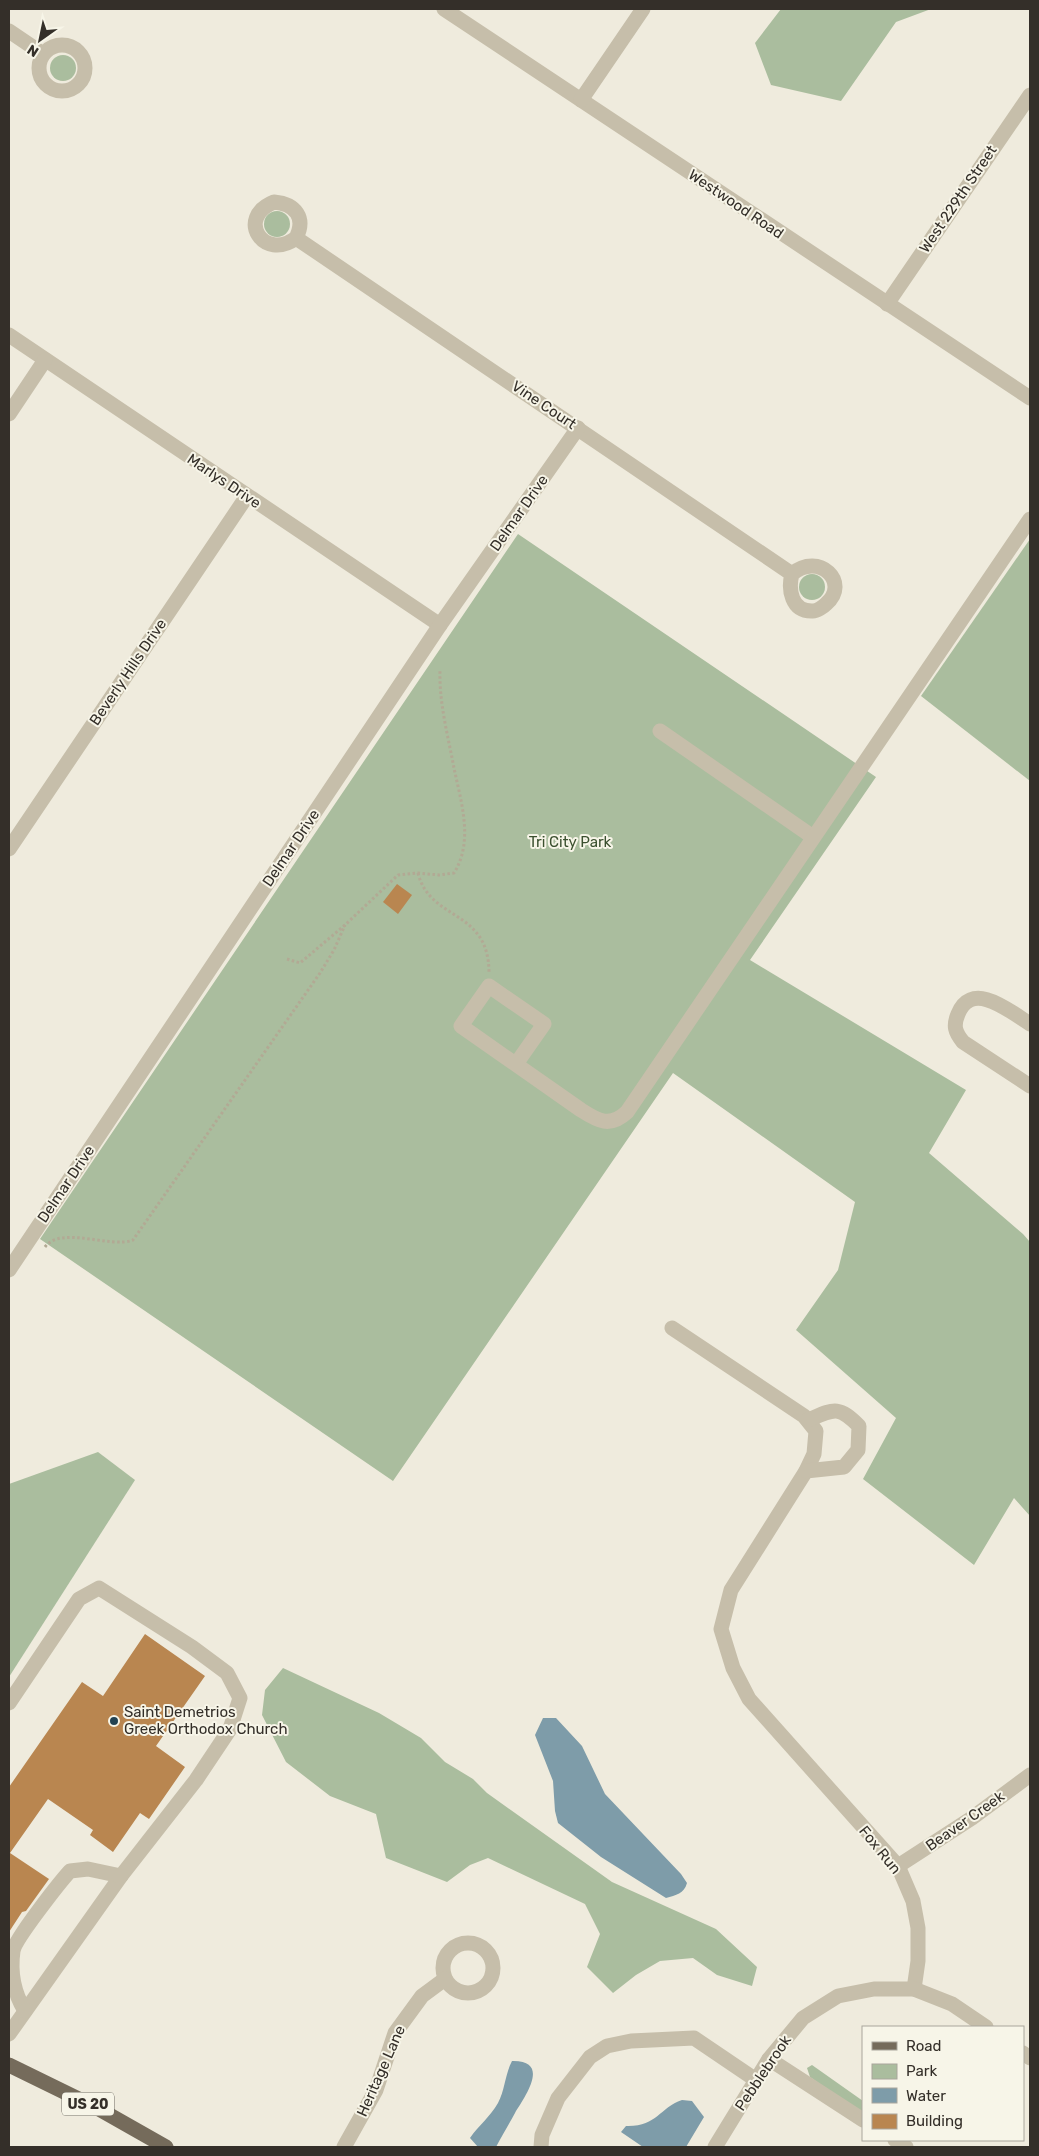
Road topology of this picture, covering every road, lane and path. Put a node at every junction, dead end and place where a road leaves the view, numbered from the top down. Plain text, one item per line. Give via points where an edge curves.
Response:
1 (444, 9) edge
2 (643, 9) edge
3 (9, 31) edge
4 (43, 54) dead end
5 (1030, 95) edge
6 (581, 100) junction
7 (296, 238) dead end
8 (887, 304) junction
9 (9, 335) edge
10 (45, 360) junction
11 (1030, 398) edge
12 (9, 414) edge
13 (578, 428) junction
14 (247, 496) junction
15 (1030, 519) edge
16 (792, 574) dead end
17 (440, 625) junction
18 (440, 670) dead end
19 (660, 731) dead end
20 (813, 837) junction
21 (9, 849) edge
22 (418, 872) junction
23 (345, 925) junction
24 (287, 959) dead end
25 (489, 986) junction
26 (1030, 1024) edge
27 (516, 1064) junction
28 (1030, 1086) edge
29 (43, 1250) dead end
30 (9, 1270) edge
31 (672, 1328) dead end
32 (808, 1420) junction
33 (806, 1471) junction
34 (9, 1703) edge
35 (1030, 1775) edge
36 (898, 1866) junction
37 (121, 1876) junction
38 (445, 1979) dead end
39 (914, 1989) junction
40 (24, 2011) junction
41 (985, 2026) edge
42 (9, 2034) edge
43 (769, 2059) junction
44 (9, 2065) edge
45 (756, 2080) junction
46 (862, 2119) edge
47 (166, 2147) edge
48 (344, 2147) edge
49 (541, 2147) edge
50 (715, 2147) edge

1 - 6 street, Westwood Road
2 - 6 street
3 - 4 street
5 - 8 street, West 229th Street
6 - 8 street, Westwood Road
7 - 13 street, Vine Court
8 - 11 street, Westwood Road
9 - 10 street, Marlys Drive
10 - 12 street
10 - 14 street, Marlys Drive
13 - 16 street, Vine Court
13 - 17 street, Delmar Drive
14 - 17 street, Marlys Drive
14 - 21 street, Beverly Hills Drive
15 - 20 street
17 - 30 street, Delmar Drive
18 - 22 path via 442,709 464,811 462,861 454,873
19 - 20 street
20 - 27 street via 627,1112 618,1120 602,1121 590,1116
22 - 23 path via 398,875
22 - 25 path via 426,893 471,925 478,934 489,960
23 - 24 path via 300,963
23 - 29 path via 320,973 133,1240 124,1244 90,1238 64,1238 48,1243
25 - 27 street via 461,1026
25 - 27 street via 544,1024
26 - 28 street via 984,998 970,999 960,1008 955,1021 956,1032 963,1042
31 - 32 street
32 - 33 street, Fox Run via 816,1431 814,1454
32 - 33 street via 830,1410 846,1413 859,1426 858,1450 844,1467
33 - 36 street, Fox Run via 731,1590 721,1629 733,1668 750,1700
34 - 37 street via 79,1599 100,1588 192,1647 227,1674 240,1698 230,1729 196,1780
35 - 36 street, Beaver Creek
36 - 39 street, Fox Run via 913,1901 918,1928
37 - 40 street
37 - 40 street via 88,1869 70,1872 56,1887 13,1949 16,1997
38 - 48 street, Heritage Lane via 422,1996 395,2033 376,2090
39 - 41 street, Pebblebrook via 952,2004
39 - 43 street, Pebblebrook via 874,1989 838,1996 803,2018
40 - 42 street
43 - 45 street, Pebblebrook
43 - 46 street
44 - 47 main road, US 20 via 99,2109
45 - 49 street via 694,2038 631,2041 606,2046 590,2057 558,2098 542,2135
45 - 50 street, Pebblebrook

